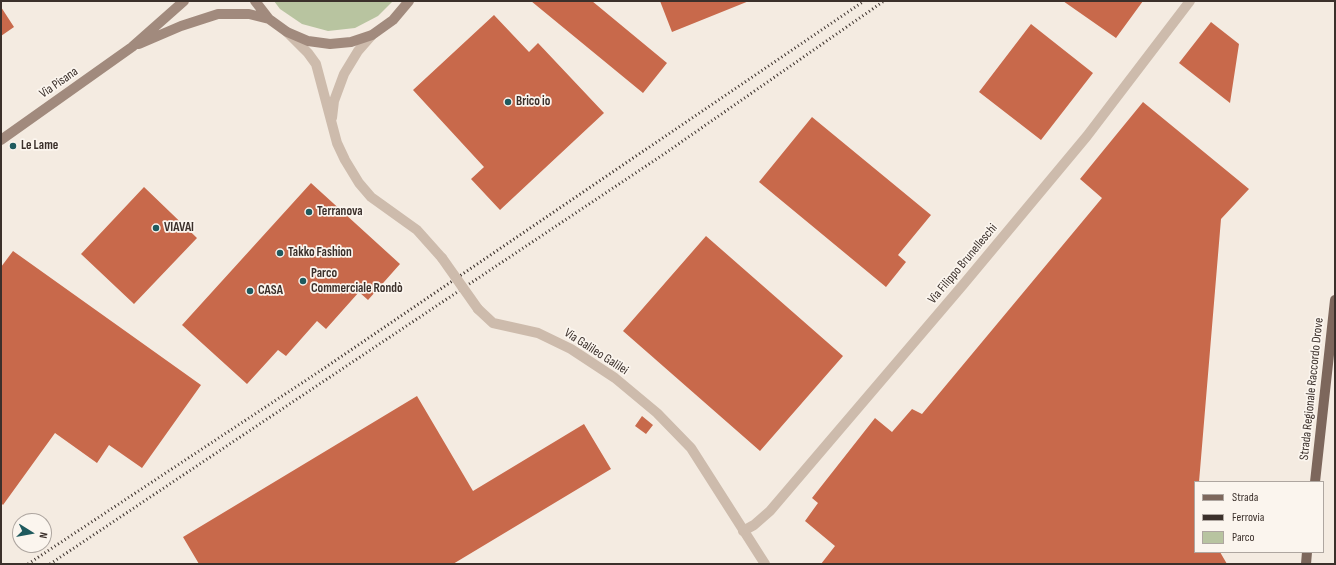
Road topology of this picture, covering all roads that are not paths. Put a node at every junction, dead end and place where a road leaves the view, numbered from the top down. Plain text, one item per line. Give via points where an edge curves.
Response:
1 (184, 1) edge
2 (255, 1) edge
3 (409, 1) edge
4 (1190, 1) edge
5 (269, 19) junction
6 (287, 32) junction
7 (372, 35) junction
8 (132, 48) junction
9 (332, 124) junction
10 (1, 140) edge
11 (1335, 300) edge
12 (1315, 481) edge
13 (743, 531) junction
14 (1307, 553) edge
15 (765, 564) edge
16 (1306, 564) edge

1 - 8 main road, Via Pisana
2 - 5 main road, Via Pisana
3 - 7 main road, Via Pisana via 393,20
4 - 13 street, Via Filippo Brunelleschi via 1087,136 967,280 770,511
5 - 6 main road, Via Pisana
5 - 8 main road, Via Pisana via 249,14 218,14 181,26
6 - 7 main road, Via Pisana via 308,41 330,44 351,42
6 - 9 street, Via Galileo Galilei via 315,61
7 - 9 street, Via Galileo Galilei via 358,51 344,74 334,101
8 - 10 main road, Via Pisana
9 - 13 street, Via Galileo Galilei, bridge via 340,151 359,183 372,197 417,230 442,258 488,321 498,326 538,333 562,344 601,368 643,400 690,448
11 - 12 main road, Strada Regionale Raccordo Drove
13 - 15 street, Via Galileo Galilei
14 - 16 main road

